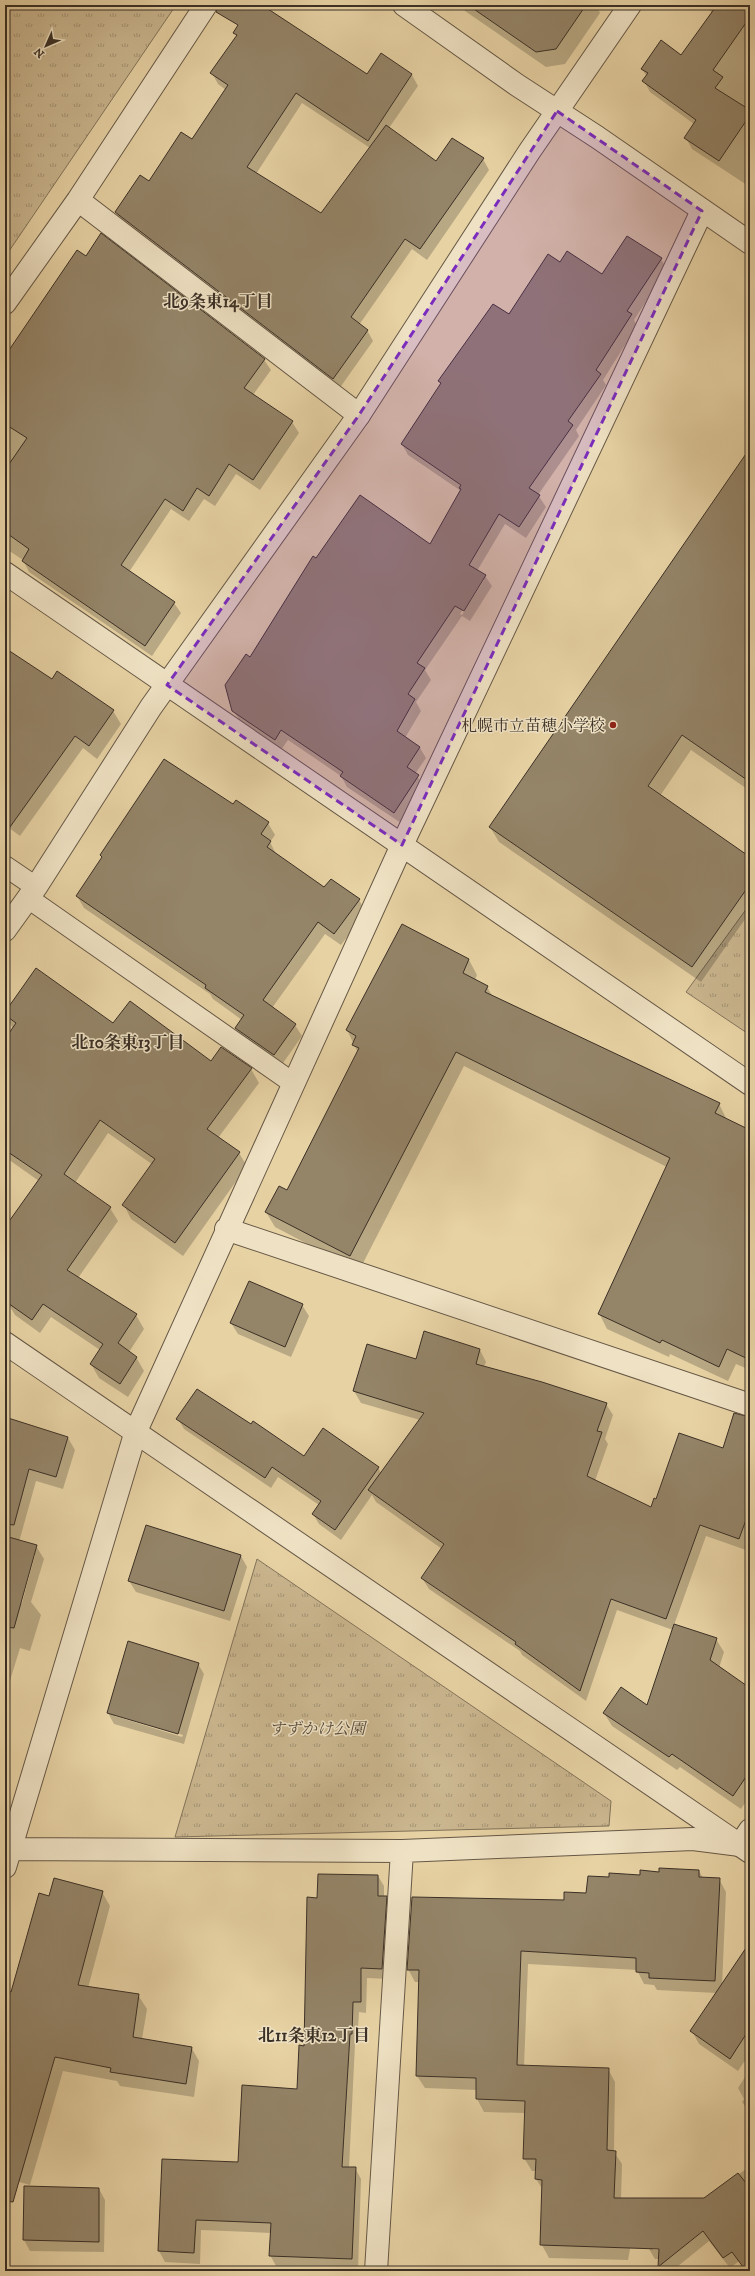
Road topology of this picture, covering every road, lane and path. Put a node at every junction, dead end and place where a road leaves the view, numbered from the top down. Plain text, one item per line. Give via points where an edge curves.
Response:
1 (206, 5) edge
2 (404, 5) edge
3 (630, 5) edge
4 (557, 111) junction
5 (78, 200) junction
6 (702, 211) junction
7 (750, 243) edge
8 (5, 303) edge
9 (359, 415) junction
10 (5, 573) edge
11 (167, 685) junction
12 (402, 845) junction
13 (5, 866) edge
14 (32, 893) junction
15 (5, 930) edge
16 (293, 1083) junction
17 (750, 1084) edge
18 (226, 1229) junction
19 (5, 1343) edge
20 (750, 1405) edge
21 (136, 1431) junction
22 (747, 1843) edge
23 (402, 1850) junction
24 (7, 1855) edge
25 (376, 2271) edge

1 - 5 street
2 - 4 street
3 - 4 street
4 - 6 street
4 - 9 street
5 - 8 street
5 - 9 street
6 - 7 street
6 - 12 street
9 - 11 street
10 - 11 street
11 - 12 street
11 - 14 street
12 - 16 street
12 - 17 street
13 - 14 lane
14 - 15 street
14 - 16 lane
16 - 18 street
18 - 20 street
18 - 21 street
19 - 21 street
21 - 22 street
21 - 24 street
22 - 23 street via 693,1840
23 - 24 street
23 - 25 street

